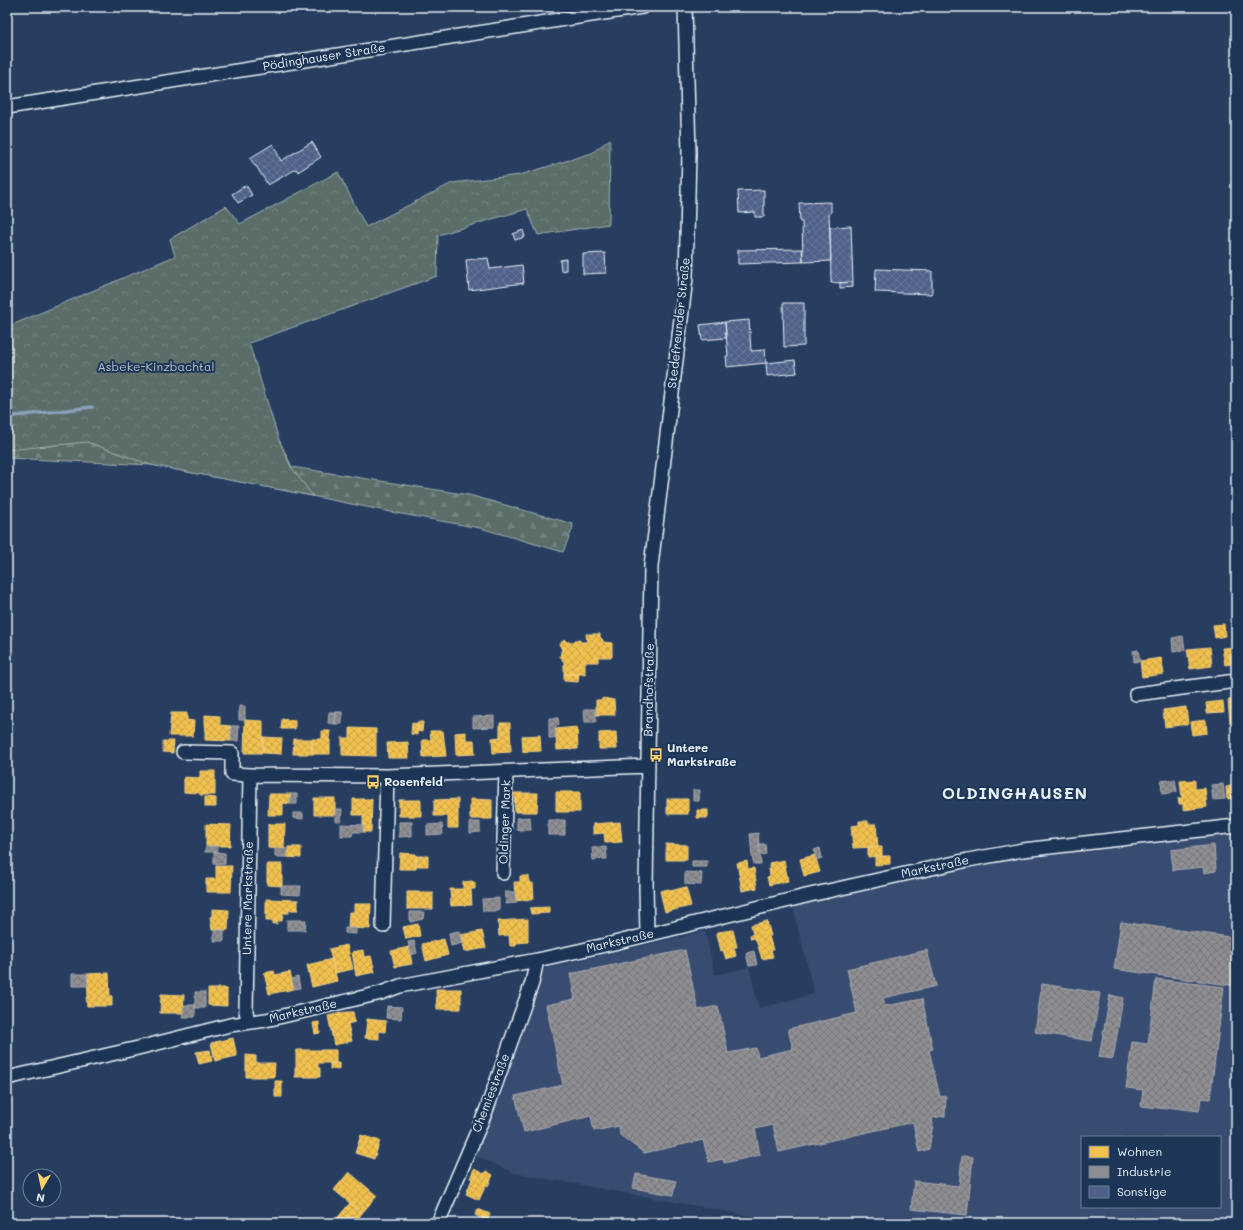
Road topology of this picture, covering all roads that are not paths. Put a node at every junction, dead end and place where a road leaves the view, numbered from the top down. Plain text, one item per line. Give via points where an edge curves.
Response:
1 (642, 7) edge
2 (685, 7) edge
3 (7, 107) edge
4 (651, 566) joint
5 (1236, 681) edge
6 (1136, 694) dead end
7 (182, 752) dead end
8 (648, 766) junction
9 (506, 772) junction
10 (250, 774) junction
11 (387, 776) junction
12 (1236, 826) edge
13 (503, 873) dead end
14 (383, 926) dead end
15 (647, 935) junction
16 (537, 960) junction
17 (248, 1022) junction
18 (7, 1078) edge
19 (438, 1223) edge

1 - 3 street, Pödinghauser Straße
2 - 4 street, Stedefreunder Straße via 689,153 686,278
4 - 8 street, Brandhofstraße
5 - 6 street
7 - 10 street via 232,753 232,774
8 - 9 street
8 - 15 street, Brandhofstraße
9 - 11 street
9 - 13 street, Oldinger Mark
10 - 11 street
10 - 17 street, Untere Markstraße via 246,1011
11 - 14 street
12 - 15 street, Markstraße via 994,855 810,895
15 - 16 street, Markstraße
16 - 17 street, Markstraße via 400,986 381,993
16 - 19 street, Chemiestraße via 532,983 486,1111
17 - 18 street, Markstraße

